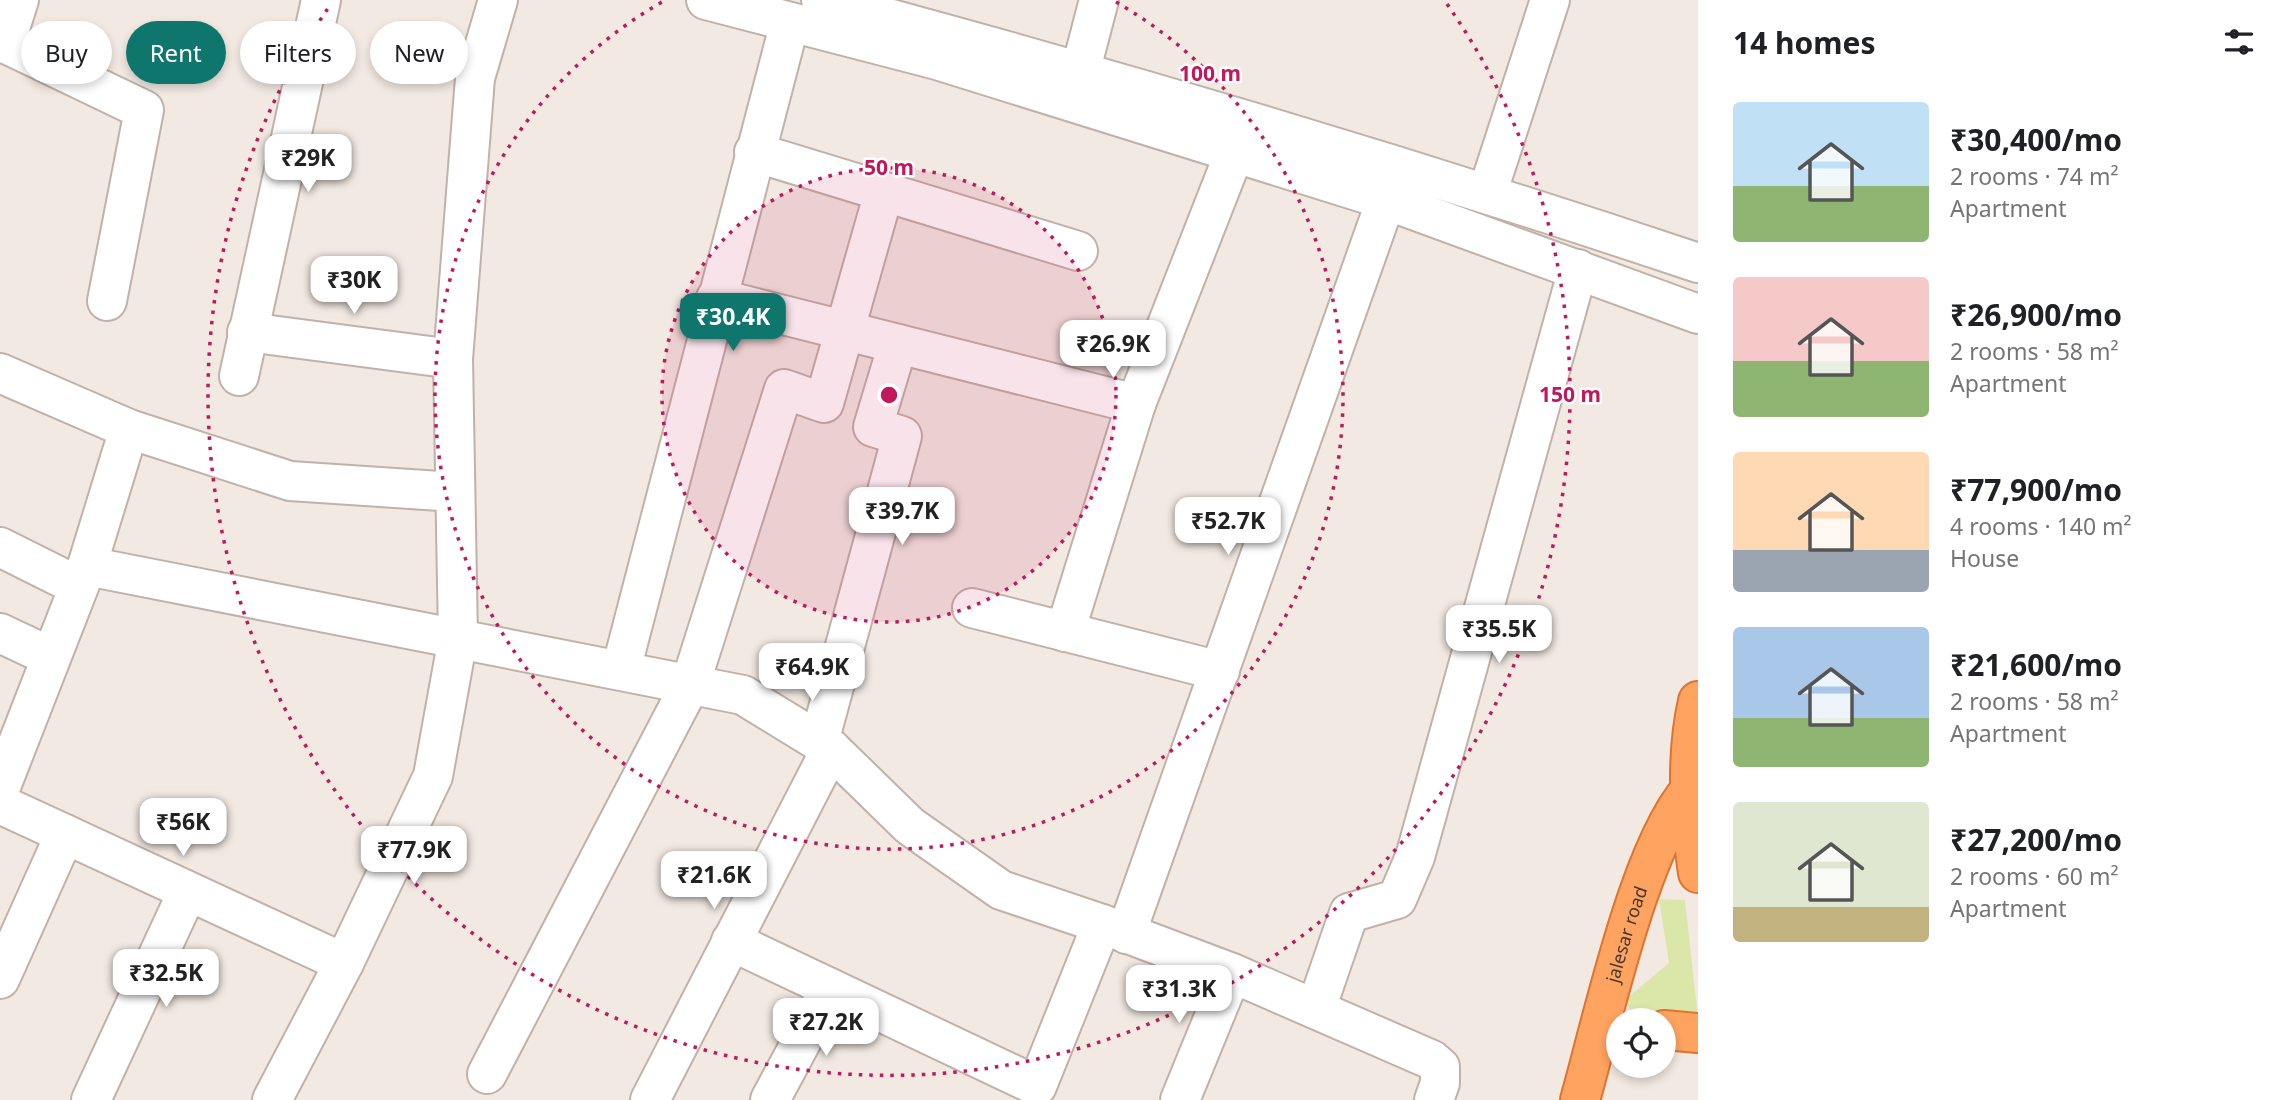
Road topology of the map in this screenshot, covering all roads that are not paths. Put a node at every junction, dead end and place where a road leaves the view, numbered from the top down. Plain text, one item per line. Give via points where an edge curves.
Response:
1 (19, 0) edge
2 (321, 0) edge
3 (498, 0) edge
4 (706, 0) edge
5 (821, 0) edge
6 (1099, 0) edge
7 (1550, 0) edge
8 (790, 22) junction
9 (3, 43) edge
10 (1081, 69) junction
11 (754, 152) junction
12 (1234, 154) junction
13 (884, 192) junction
14 (1487, 194) junction
15 (1386, 200) junction
16 (1078, 251) dead end
17 (1698, 263) edge
18 (1578, 268) junction
19 (716, 298) junction
20 (107, 301) dead end
21 (1698, 314) edge
22 (247, 331) junction
23 (844, 331) junction
24 (898, 344) junction
25 (453, 359) junction
26 (0, 373) edge
27 (239, 376) dead end
28 (1136, 404) junction
29 (129, 429) junction
30 (455, 492) junction
31 (0, 547) edge
32 (83, 576) junction
33 (972, 608) dead end
34 (1066, 632) junction
35 (0, 633) edge
36 (458, 638) junction
37 (51, 657) junction
38 (621, 670) junction
39 (1220, 671) junction
40 (690, 685) junction
41 (1698, 701) edge
42 (11, 724) edge
43 (825, 745) junction
44 (1693, 787) edge
45 (0, 789) edge
46 (0, 804) edge
47 (65, 834) junction
48 (1698, 873) edge
49 (187, 893) junction
50 (1114, 929) junction
51 (731, 941) junction
52 (344, 963) junction
53 (1232, 973) junction
54 (0, 979) edge
55 (830, 988) junction
56 (1614, 1008) edge
57 (1316, 1009) junction
58 (1676, 1031) edge
59 (1698, 1033) edge
60 (1606, 1037) edge
61 (487, 1074) dead end
62 (91, 1100) edge
63 (272, 1100) edge
64 (650, 1100) edge
65 (770, 1100) edge
66 (1180, 1100) edge
67 (1434, 1100) edge
68 (1580, 1100) edge

1 - 9 street
2 - 22 street
3 - 25 street via 475,78
4 - 8 street
5 - 10 street
6 - 10 street
7 - 14 street
8 - 11 street
8 - 12 street via 937,60
9 - 20 street via 144,110
10 - 14 street
11 - 13 street
11 - 19 street
12 - 15 street
12 - 28 street
13 - 16 street
13 - 23 street
14 - 17 street
15 - 18 street
15 - 39 street
18 - 21 street
18 - 57 street via 1415,856 1397,899 1349,913
19 - 23 street
19 - 38 street
22 - 25 street
22 - 27 street
23 - 24 street
23 - 40 street via 824,403 784,388
24 - 28 street
24 - 43 street via 873,427 902,436
25 - 30 street
26 - 29 street
28 - 34 street
29 - 30 street via 290,481
29 - 32 street
30 - 36 street
31 - 32 street
32 - 36 street
32 - 37 street
33 - 34 street
34 - 39 street
35 - 37 street
36 - 38 street
36 - 52 street via 433,776
37 - 42 street
38 - 40 street
39 - 50 street
40 - 43 street via 743,695
40 - 61 street
41 - 44 highway
42 - 45 street
43 - 50 street via 910,826 1001,890
43 - 51 street
44 - 48 highway
44 - 56 highway, jalesar road via 1655,851 1639,892
46 - 47 street
47 - 49 street
47 - 54 street
49 - 52 street
49 - 62 street
50 - 53 street
50 - 55 street via 1037,1086
51 - 55 street
51 - 64 street
52 - 63 street
53 - 57 street
53 - 66 street
55 - 65 street
57 - 67 street via 1432,1059 1440,1067
58 - 59 highway
60 - 68 highway, jalesar road

